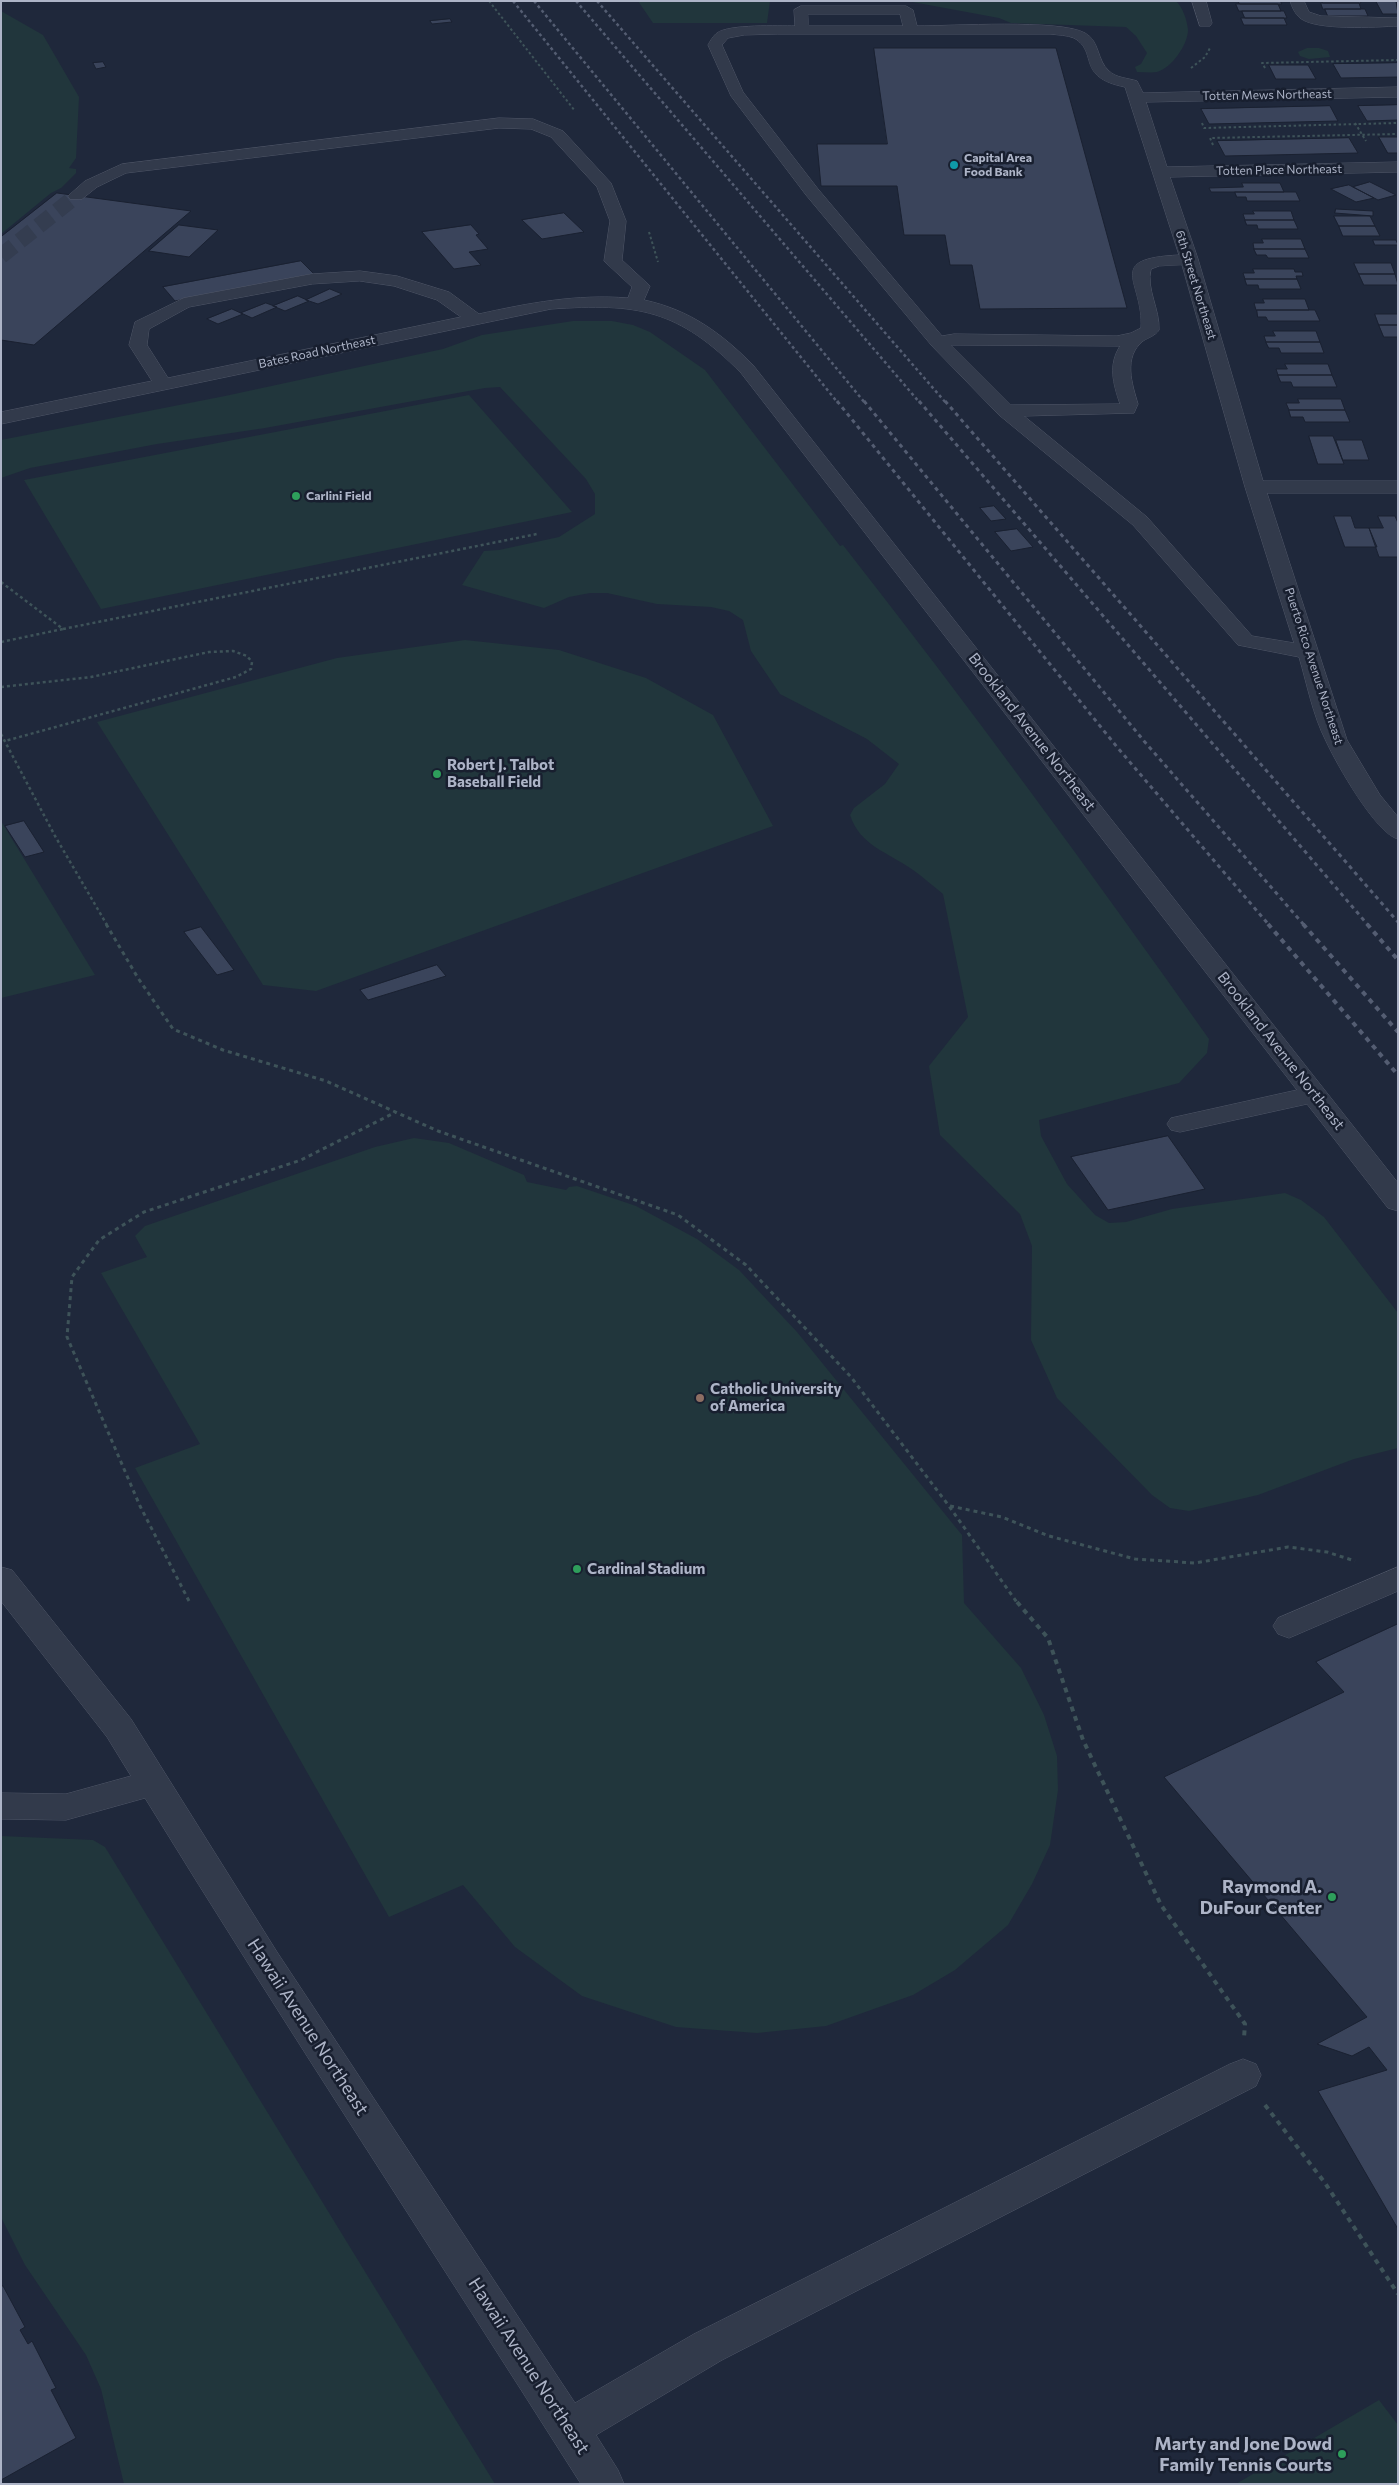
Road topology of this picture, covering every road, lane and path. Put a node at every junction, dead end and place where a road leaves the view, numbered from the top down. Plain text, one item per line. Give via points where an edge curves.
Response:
1 (1199, 1) edge
2 (1297, 1) edge
3 (1398, 22) edge
4 (1205, 23) joint
5 (1398, 60) edge
6 (1268, 73) dead end
7 (1134, 91) junction
8 (1398, 92) edge
9 (1337, 93) junction
10 (1199, 116) dead end
11 (1398, 123) edge
12 (1356, 124) junction
13 (1362, 134) junction
14 (1398, 134) edge
15 (1214, 147) dead end
16 (1390, 167) edge
17 (1160, 172) junction
18 (76, 196) tunnel mouth
19 (1189, 259) junction
20 (634, 304) junction
21 (475, 319) junction
22 (1136, 338) junction
23 (938, 342) junction
24 (163, 384) junction
25 (1006, 411) junction
26 (1, 418) edge
27 (1255, 486) junction
28 (1398, 486) edge
29 (538, 534) dead end
30 (1, 582) edge
31 (63, 629) junction
32 (1, 642) edge
33 (1309, 652) junction
34 (1, 687) edge
35 (1, 734) edge
36 (5, 741) junction
37 (1398, 832) edge
38 (1314, 1094) junction
39 (397, 1112) junction
40 (1180, 1124) dead end
41 (1398, 1202) edge
42 (949, 1506) junction
43 (1362, 1563) dead end
44 (1, 1578) edge
45 (1398, 1578) edge
46 (190, 1601) dead end
47 (1289, 1626) dead end
48 (152, 1781) junction
49 (1, 1806) edge
50 (1243, 2076) junction
51 (1398, 2294) edge
52 (569, 2429) junction
53 (604, 2484) edge

1 - 4 street
2 - 3 street via 1304,15 1313,20
4 - 7 path via 1211,40 1209,52 1201,62 1188,71
5 - 6 path via 1262,63
7 - 9 street, Totten Mews Northeast
7 - 17 street, 6th Street Northeast
7 - 23 street, Totten Mews Northeast via 1104,76 1089,42 1083,36 1069,32 744,31 723,35 715,45 736,93 812,192
8 - 9 street, Totten Mews Northeast
9 - 12 path
10 - 12 path via 1204,128
11 - 12 path
12 - 13 path
13 - 14 path
13 - 15 path via 1210,138
13 - 16 path
16 - 17 street, Totten Place Northeast
17 - 19 street, 6th Street Northeast
18 - 20 street via 91,184 122,169 499,123 534,124 557,134 604,186 618,220 614,261 641,286
19 - 22 street via 1157,261 1143,266 1140,274 1152,320 1150,330
19 - 27 street, 6th Street Northeast
20 - 21 street, Bates Road Northeast via 560,304
20 - 38 street, Brookland Avenue Northeast via 660,308 695,323 712,334 747,369
21 - 24 street, Bates Road Northeast
21 - 24 street via 443,296 397,281 360,276 312,279 184,303 141,326 138,345
22 - 23 street via 1117,341 954,339
22 - 25 street via 1121,360 1122,380 1129,404 1127,409
23 - 25 street
24 - 26 street, Bates Road Northeast
25 - 33 street via 1140,521 1245,641
27 - 28 street
27 - 33 street, Puerto Rico Avenue Northeast
29 - 31 path
30 - 31 path
31 - 32 path
33 - 37 street, Puerto Rico Avenue Northeast via 1336,740 1370,798
34 - 36 path via 83,678 209,652 233,651 247,656 252,662 251,669 236,677
35 - 36 path
36 - 39 path via 138,978 173,1029 222,1050 326,1081
38 - 40 street
38 - 41 street, Brookland Avenue Northeast
39 - 42 path via 438,1130 678,1215 746,1265 851,1377
39 - 46 path via 301,1160 144,1212 99,1240 72,1277 67,1337 140,1506
42 - 43 path via 1002,1517 1049,1536 1135,1559 1195,1563 1288,1547 1327,1552
42 - 50 path via 1013,1598 1048,1638 1083,1740 1161,1905 1245,2024
44 - 48 street, Hawaii Avenue Northeast via 119,1728
45 - 47 street
48 - 49 street via 66,1807
48 - 52 street, Hawaii Avenue Northeast via 265,1962
50 - 51 path via 1325,2183
50 - 52 street via 708,2347
52 - 53 street, Hawaii Avenue Northeast

